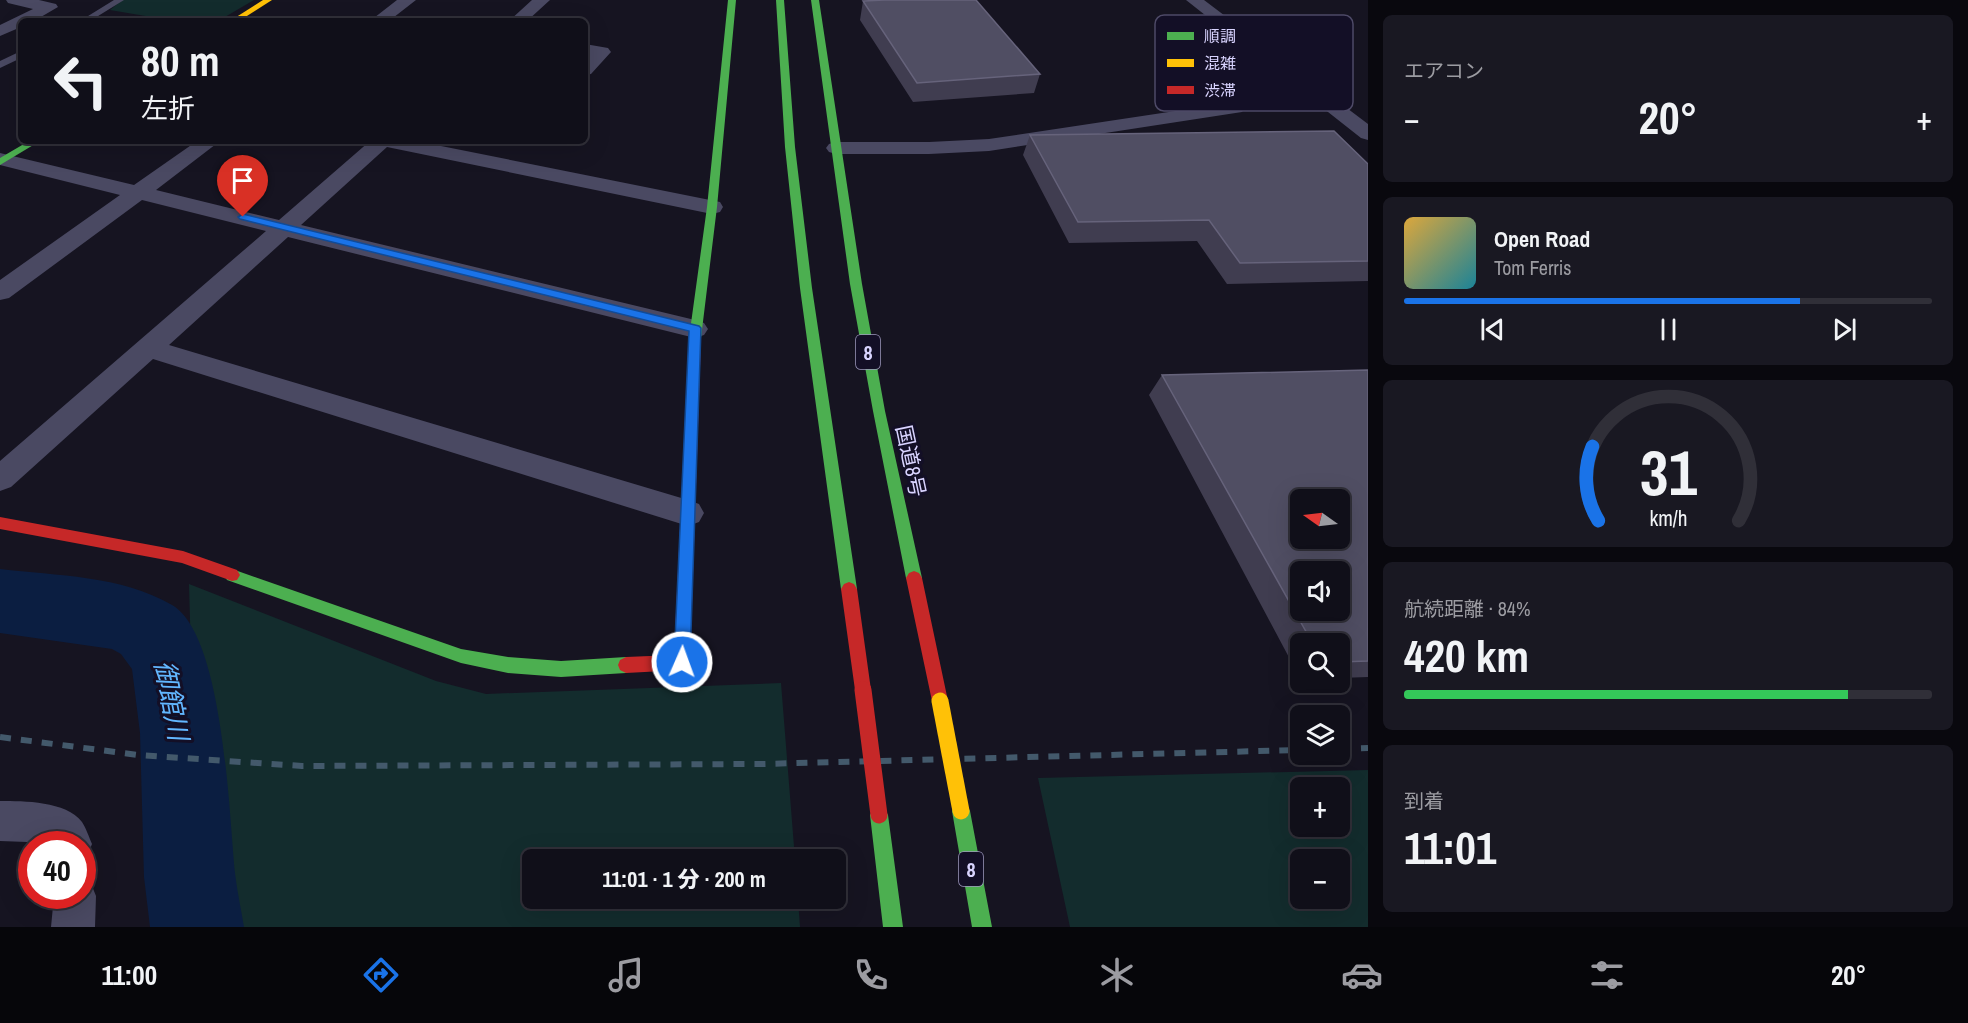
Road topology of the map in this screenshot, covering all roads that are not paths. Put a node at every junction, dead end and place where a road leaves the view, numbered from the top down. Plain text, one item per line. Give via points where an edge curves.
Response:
1 (14, 0) edge
2 (120, 0) edge
3 (268, 0) edge
4 (408, 0) edge
5 (542, 0) edge
6 (732, 0) edge
7 (780, 0) edge
8 (815, 0) edge
9 (1194, 0) edge
10 (1213, 15) edge
11 (27, 18) edge
12 (89, 18) edge
13 (239, 18) edge
14 (382, 18) edge
15 (521, 18) edge
16 (18, 22) edge
17 (0, 31) edge
18 (588, 50) edge
19 (18, 56) edge
20 (0, 65) edge
21 (588, 67) edge
22 (1215, 111) edge
23 (1338, 111) edge
24 (1368, 134) edge
25 (30, 144) edge
26 (206, 144) edge
27 (381, 144) edge
28 (408, 144) edge
29 (836, 148) junction
30 (1, 160) edge
31 (138, 192) junction
32 (712, 207) junction
33 (286, 227) junction
34 (0, 292) edge
35 (695, 328) junction
36 (149, 348) junction
37 (0, 479) edge
38 (687, 513) junction
39 (0, 524) edge
40 (0, 821) edge
41 (60, 831) edge
42 (74, 909) edge
43 (73, 927) edge
44 (893, 927) edge
45 (982, 927) edge

1 - 11 street via 50,7
2 - 12 lane
3 - 13 main road
4 - 14 street
5 - 15 street
6 - 32 main road
7 - 44 main road, bridge via 790,147 806,288
8 - 29 main road, 国道8号 / 8
9 - 10 street
16 - 17 street
18 - 21 street via 602,52
19 - 20 lane
22 - 29 street via 989,145
23 - 24 street
25 - 30 main road
26 - 31 street
27 - 33 street
28 - 32 street via 506,156
29 - 45 main road, 国道8号 / 8, bridge via 879,411 940,701
30 - 31 street
31 - 33 street
31 - 34 street
32 - 35 main road
33 - 35 street
33 - 36 street
35 - 38 main road
36 - 37 street
36 - 38 street
38 - 39 main road via 682,662 561,669 461,656 183,557
40 - 41 street via 52,824
42 - 43 street

